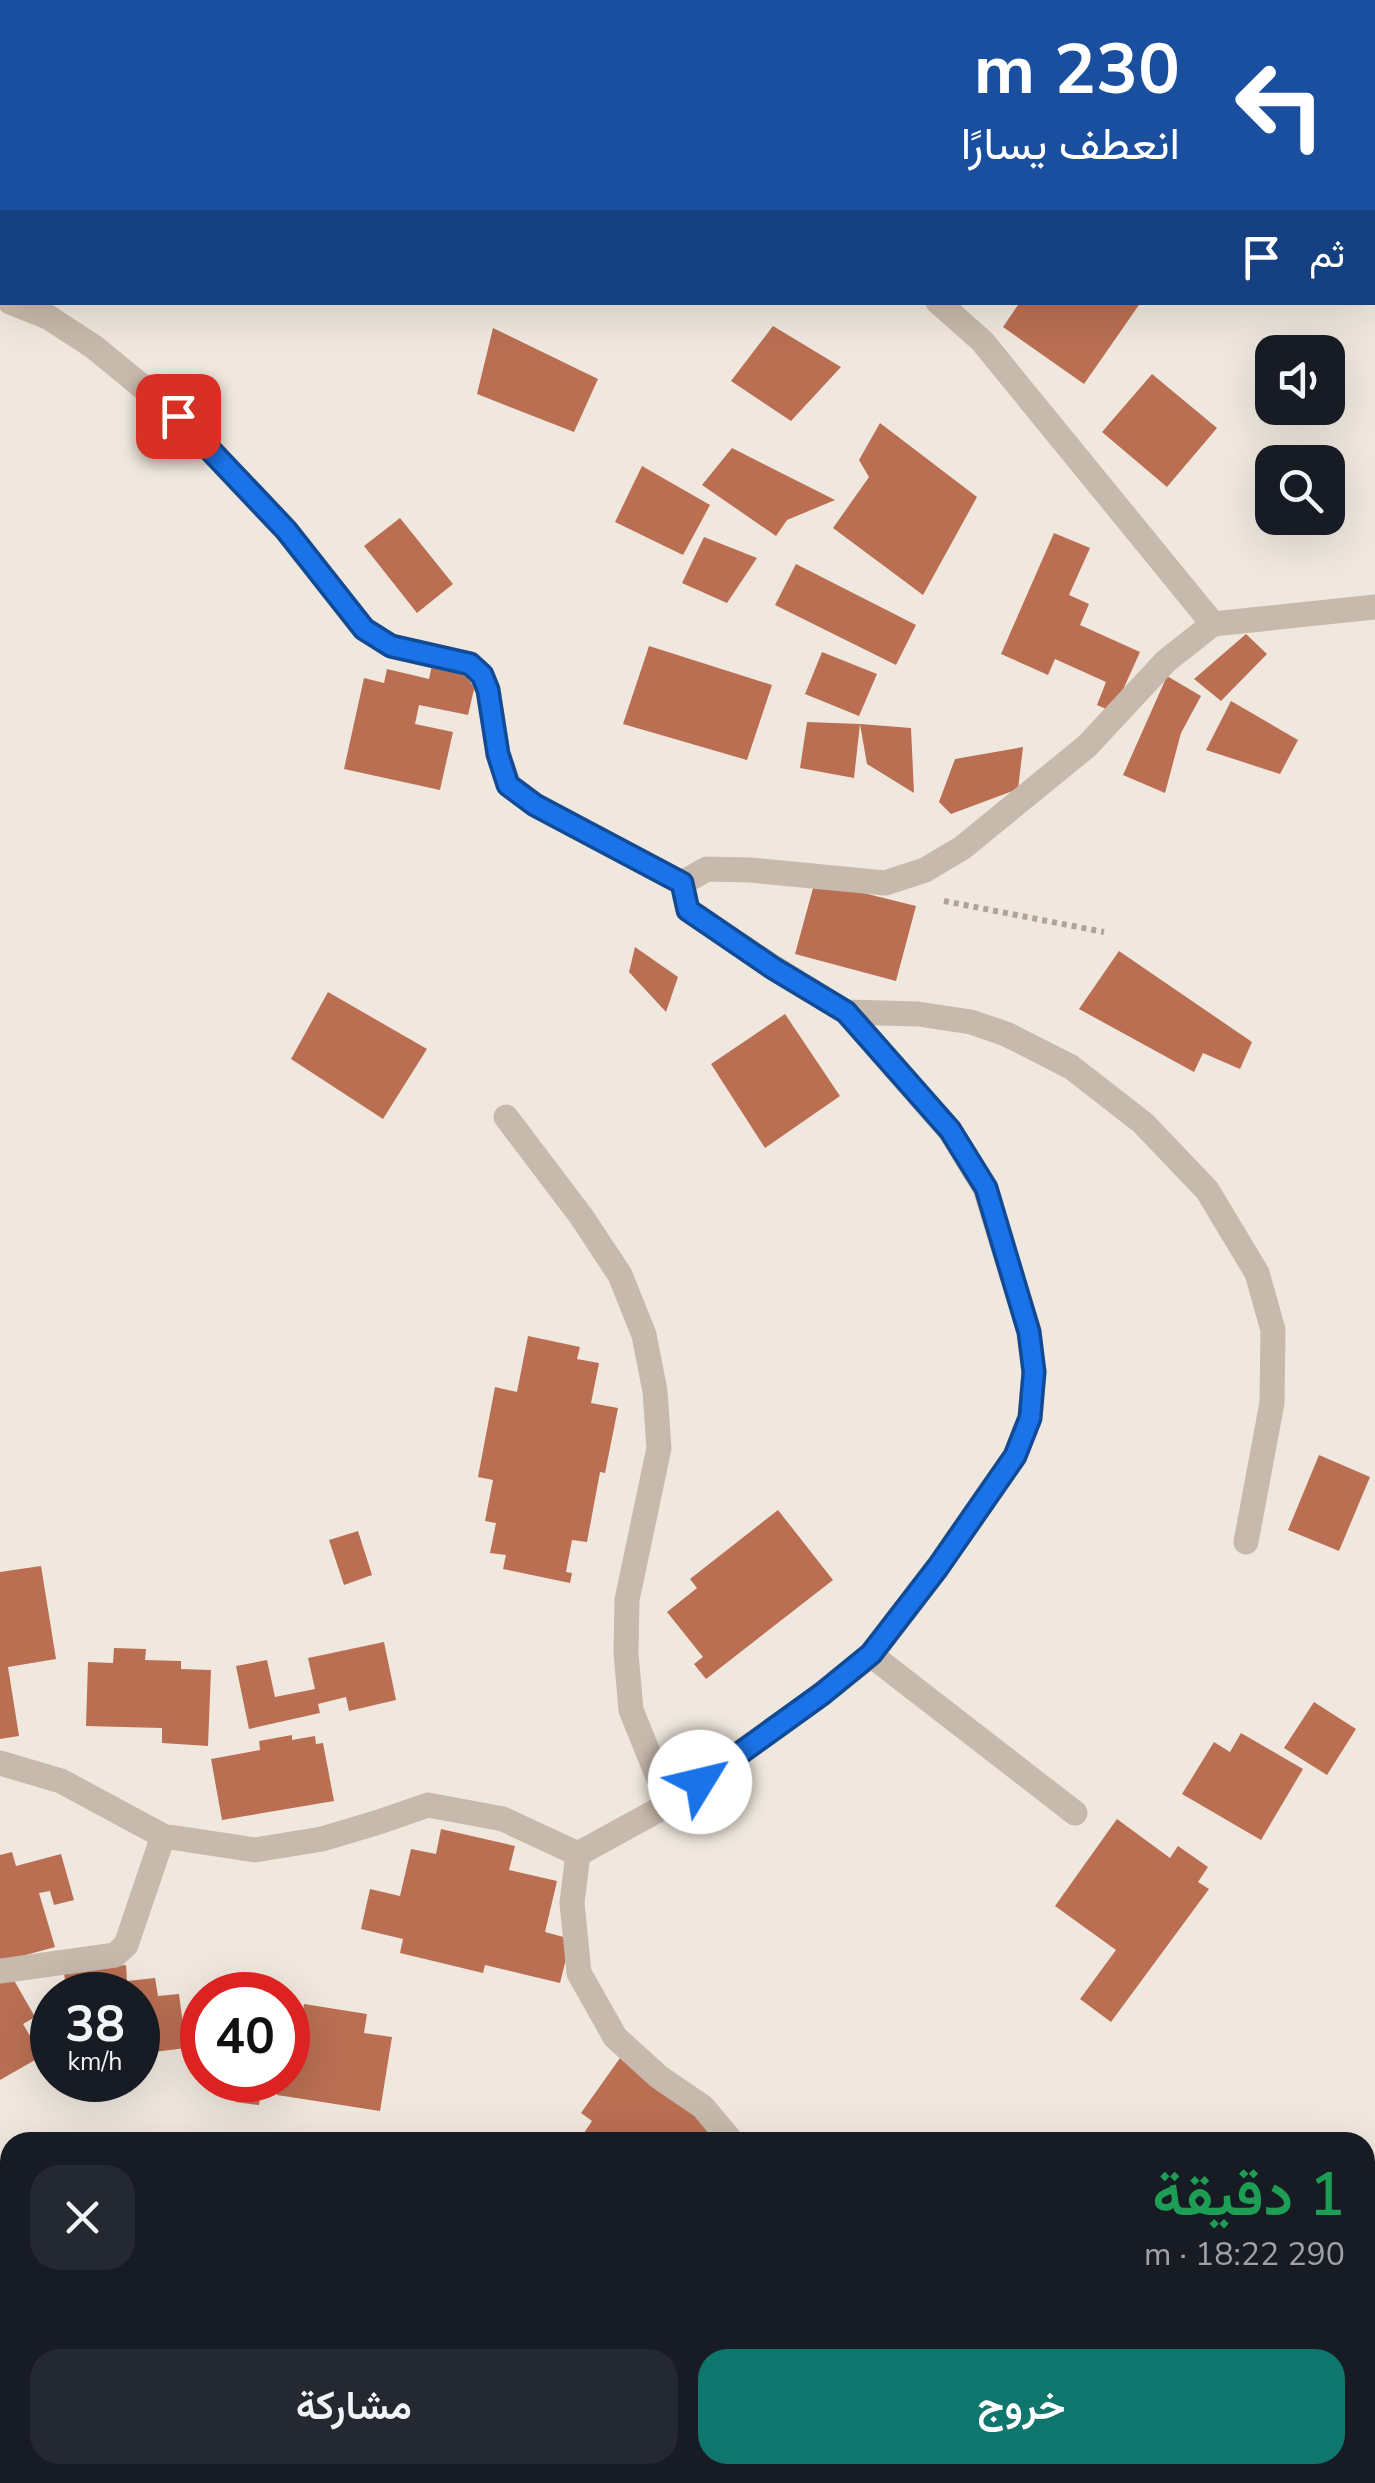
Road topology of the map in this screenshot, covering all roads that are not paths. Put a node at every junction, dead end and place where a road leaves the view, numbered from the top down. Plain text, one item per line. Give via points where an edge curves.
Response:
1 (18, 305) edge
2 (941, 305) edge
3 (1375, 607) edge
4 (1212, 624) junction
5 (682, 883) junction
6 (846, 1012) junction
7 (506, 1118) dead end
8 (1246, 1542) dead end
9 (871, 1654) junction
10 (0, 1763) edge
11 (669, 1804) junction
12 (1075, 1813) dead end
13 (163, 1836) junction
14 (578, 1854) junction
15 (0, 1971) edge
16 (724, 2132) edge

1 - 5 street via 94,347 178,416 286,530 364,629 391,646 470,664 482,675 508,785
2 - 4 street via 982,342
3 - 4 street
4 - 5 street via 1166,660 1086,746 926,870 885,883 707,869
5 - 6 street via 688,910
6 - 8 street via 918,1014 1006,1034 1071,1067 1143,1123 1208,1190 1257,1273 1272,1330 1272,1402
6 - 9 street via 950,1130 986,1188 1029,1332 1034,1372 1030,1418 1015,1456
7 - 11 street via 620,1275 644,1334 659,1448 627,1600 626,1653 631,1710
9 - 11 street
9 - 12 street
10 - 13 street via 61,1780
11 - 14 street
13 - 14 street via 256,1850 322,1839 428,1805 502,1819
13 - 15 street via 126,1946 115,1955
14 - 16 street via 572,1904 580,1974 615,2037 703,2106

